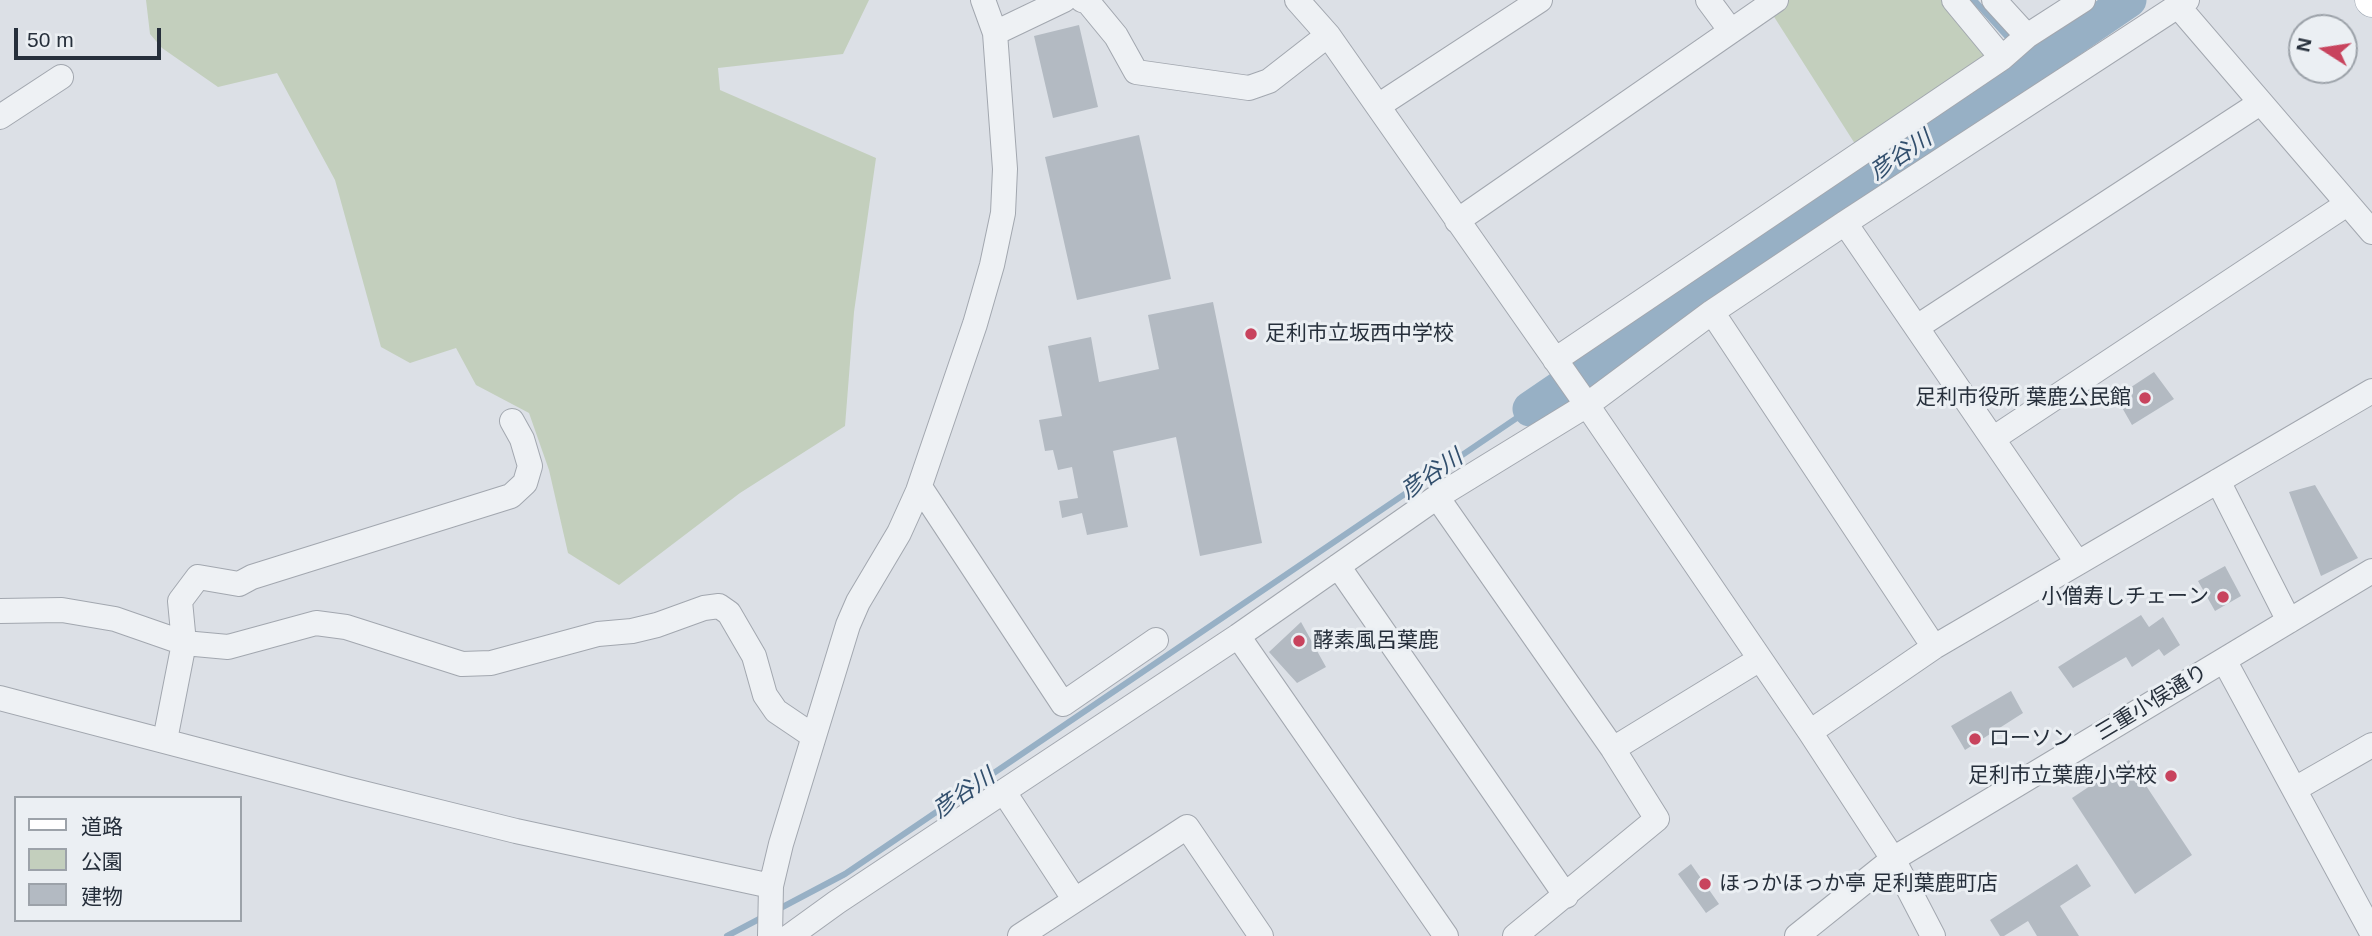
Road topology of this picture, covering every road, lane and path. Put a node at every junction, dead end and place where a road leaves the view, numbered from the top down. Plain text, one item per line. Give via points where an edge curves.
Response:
1 (983, 0) edge
2 (1064, 0) edge
3 (1082, 0) edge
4 (1297, 0) edge
5 (1540, 0) edge
6 (1708, 0) edge
7 (1776, 0) edge
8 (1954, 0) edge
9 (1994, 0) edge
10 (2083, 0) edge
11 (2182, 3) edge
12 (1323, 18) edge
13 (1731, 31) junction
14 (995, 33) junction
15 (2027, 36) junction
16 (2001, 58) junction
17 (61, 77) dead end
18 (2260, 103) junction
19 (1378, 106) junction
20 (0, 117) edge
21 (2347, 204) junction
22 (1457, 220) junction
23 (1845, 223) junction
24 (2372, 232) edge
25 (1712, 312) junction
26 (1917, 327) junction
27 (1559, 366) junction
28 (2372, 391) edge
29 (1583, 400) junction
30 (512, 421) dead end
31 (1994, 438) junction
32 (2218, 481) junction
33 (920, 487) junction
34 (1437, 497) junction
35 (2077, 562) junction
36 (1338, 566) junction
37 (2372, 571) edge
38 (0, 611) edge
39 (2289, 621) junction
40 (1238, 636) junction
41 (1156, 640) dead end
42 (184, 643) junction
43 (1934, 647) junction
44 (1760, 659) junction
45 (2224, 660) junction
46 (0, 698) edge
47 (1810, 732) junction
48 (813, 736) junction
49 (165, 740) junction
50 (2372, 745) edge
51 (1613, 749) junction
52 (2295, 789) junction
53 (1004, 792) junction
54 (1894, 859) junction
55 (771, 891) junction
56 (1566, 895) junction
57 (1074, 899) junction
58 (2369, 919) edge
59 (777, 935) edge
60 (1020, 936) edge
61 (1261, 936) edge
62 (1446, 936) edge
63 (1515, 936) edge
64 (1797, 936) edge
65 (1933, 936) edge

1 - 14 street
2 - 14 street
3 - 12 street via 1116,36 1136,72 1249,88 1269,80
4 - 12 street
5 - 19 street
6 - 13 street
7 - 13 street
8 - 16 street
9 - 15 street
10 - 15 street
11 - 18 street
11 - 23 street
12 - 19 street
13 - 22 street
14 - 33 street via 1003,134 1003,213 975,324
15 - 16 street
16 - 27 street
17 - 20 street
18 - 21 street
18 - 26 street
19 - 22 street
21 - 24 street
21 - 31 street
22 - 27 street
23 - 25 street
23 - 26 street
25 - 29 street
25 - 43 street
26 - 31 street
27 - 29 street
28 - 32 street
29 - 34 street
29 - 44 street
30 - 42 street via 530,466 525,483 511,496 240,584 198,577 180,601
31 - 35 street
32 - 35 street
32 - 39 street
33 - 41 street via 1063,704
33 - 48 street via 848,625
34 - 36 street
34 - 51 street
35 - 43 street
36 - 40 street
36 - 56 street
37 - 39 street, 三重小俣通り
38 - 42 street via 62,610 115,619
39 - 45 street, 三重小俣通り
40 - 53 street
40 - 62 street
42 - 48 street via 228,647 316,624 346,627 461,664 491,663 719,606 729,612 754,656 765,695 776,711
42 - 49 street
43 - 47 street
44 - 47 street
44 - 51 street
45 - 52 street
45 - 54 street, 三重小俣通り
46 - 49 street
47 - 54 street
48 - 55 street
49 - 55 street via 347,789
50 - 52 street
51 - 56 street via 1657,819
52 - 58 street
53 - 57 street
53 - 59 street via 837,902
54 - 64 street, 三重小俣通り
54 - 65 street
55 - 59 street
56 - 63 street
57 - 60 street
57 - 61 street via 1187,827

